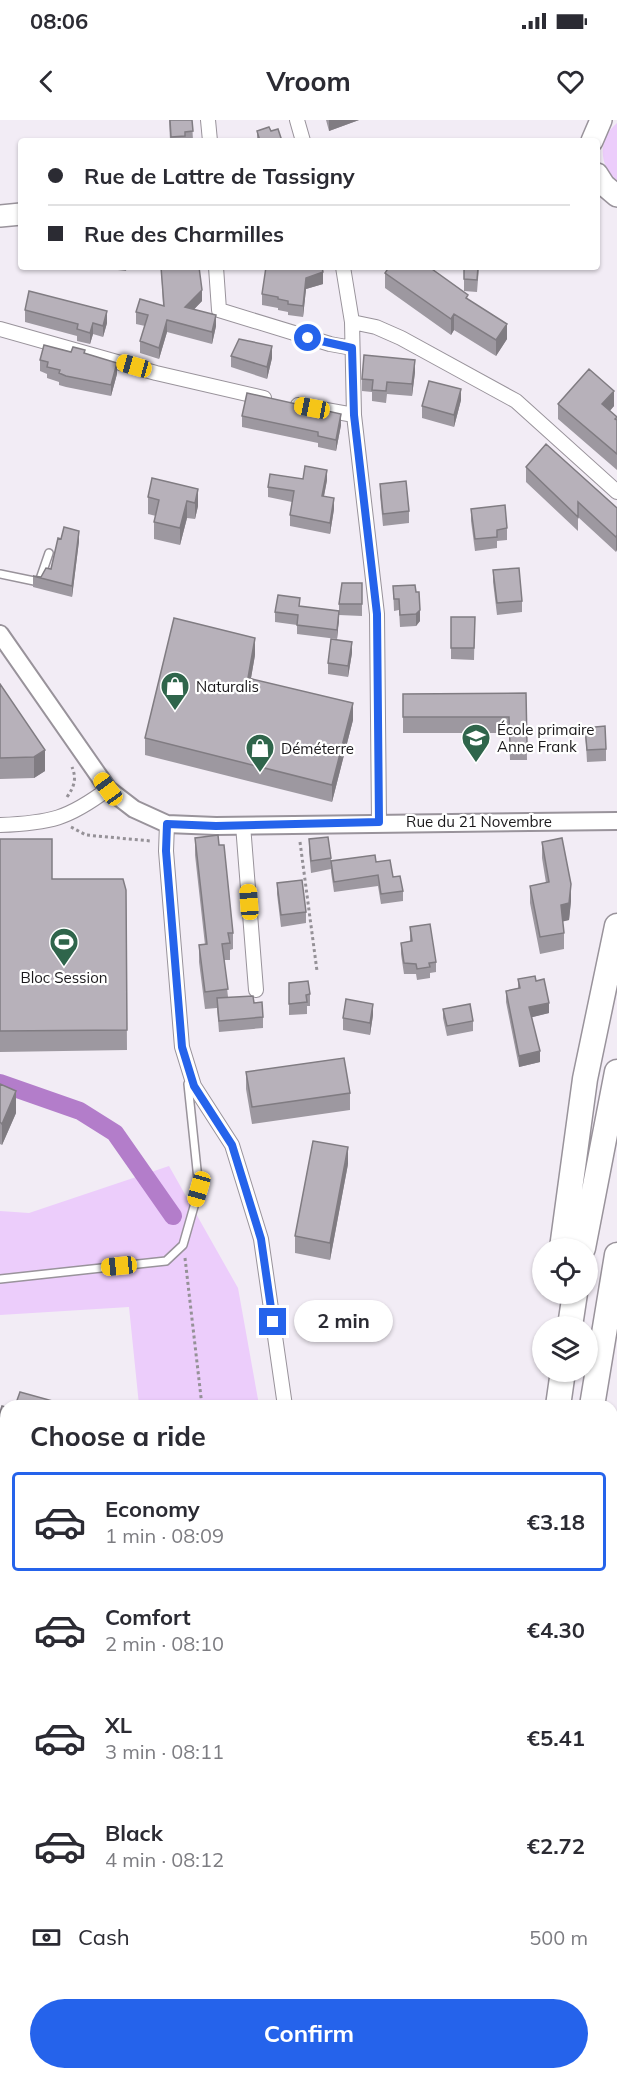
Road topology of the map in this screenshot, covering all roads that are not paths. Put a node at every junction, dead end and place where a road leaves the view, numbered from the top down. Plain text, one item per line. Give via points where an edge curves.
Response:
1 (208, 120) edge
2 (297, 120) edge
3 (601, 120) edge
4 (210, 138) edge
5 (302, 138) edge
6 (593, 138) edge
7 (600, 179) edge
8 (617, 196) edge
9 (18, 214) edge
10 (0, 216) edge
11 (216, 270) edge
12 (343, 270) edge
13 (352, 322) junction
14 (0, 329) edge
15 (352, 348) junction
16 (354, 415) junction
17 (617, 492) edge
18 (49, 553) dead end
19 (0, 574) edge
20 (0, 634) edge
21 (108, 789) junction
22 (617, 821) edge
23 (379, 822) junction
24 (167, 824) junction
25 (0, 825) edge
26 (243, 825) junction
27 (617, 926) edge
28 (256, 990) dead end
29 (186, 1059) junction
30 (617, 1072) edge
31 (563, 1238) edge
32 (585, 1238) edge
33 (617, 1255) edge
34 (0, 1279) edge
35 (551, 1382) edge
36 (561, 1382) edge
37 (284, 1400) edge
38 (550, 1400) edge
39 (559, 1400) edge
40 (593, 1400) edge

1 - 4 street
2 - 5 street
3 - 6 main road
7 - 8 main road
9 - 10 main road
11 - 15 street via 219,310
12 - 13 street
13 - 15 street
13 - 17 street via 401,338 516,401
14 - 16 street via 156,373
15 - 16 street
16 - 23 street via 377,614
18 - 19 lane via 39,582
20 - 21 street, Rue du 21 Novembre
21 - 24 street, Rue du 21 Novembre via 134,809
21 - 25 street via 64,817 36,824
22 - 23 street, Rue du 21 Novembre
23 - 26 street, Rue du 21 Novembre via 298,830
24 - 26 street, Rue du 21 Novembre
24 - 29 street via 166,851
26 - 28 street
27 - 31 highway via 585,1080
29 - 34 lane via 199,1189 183,1245 166,1261
29 - 37 street via 194,1086 232,1145 261,1239
30 - 32 highway
33 - 40 highway
35 - 38 highway
36 - 39 highway

